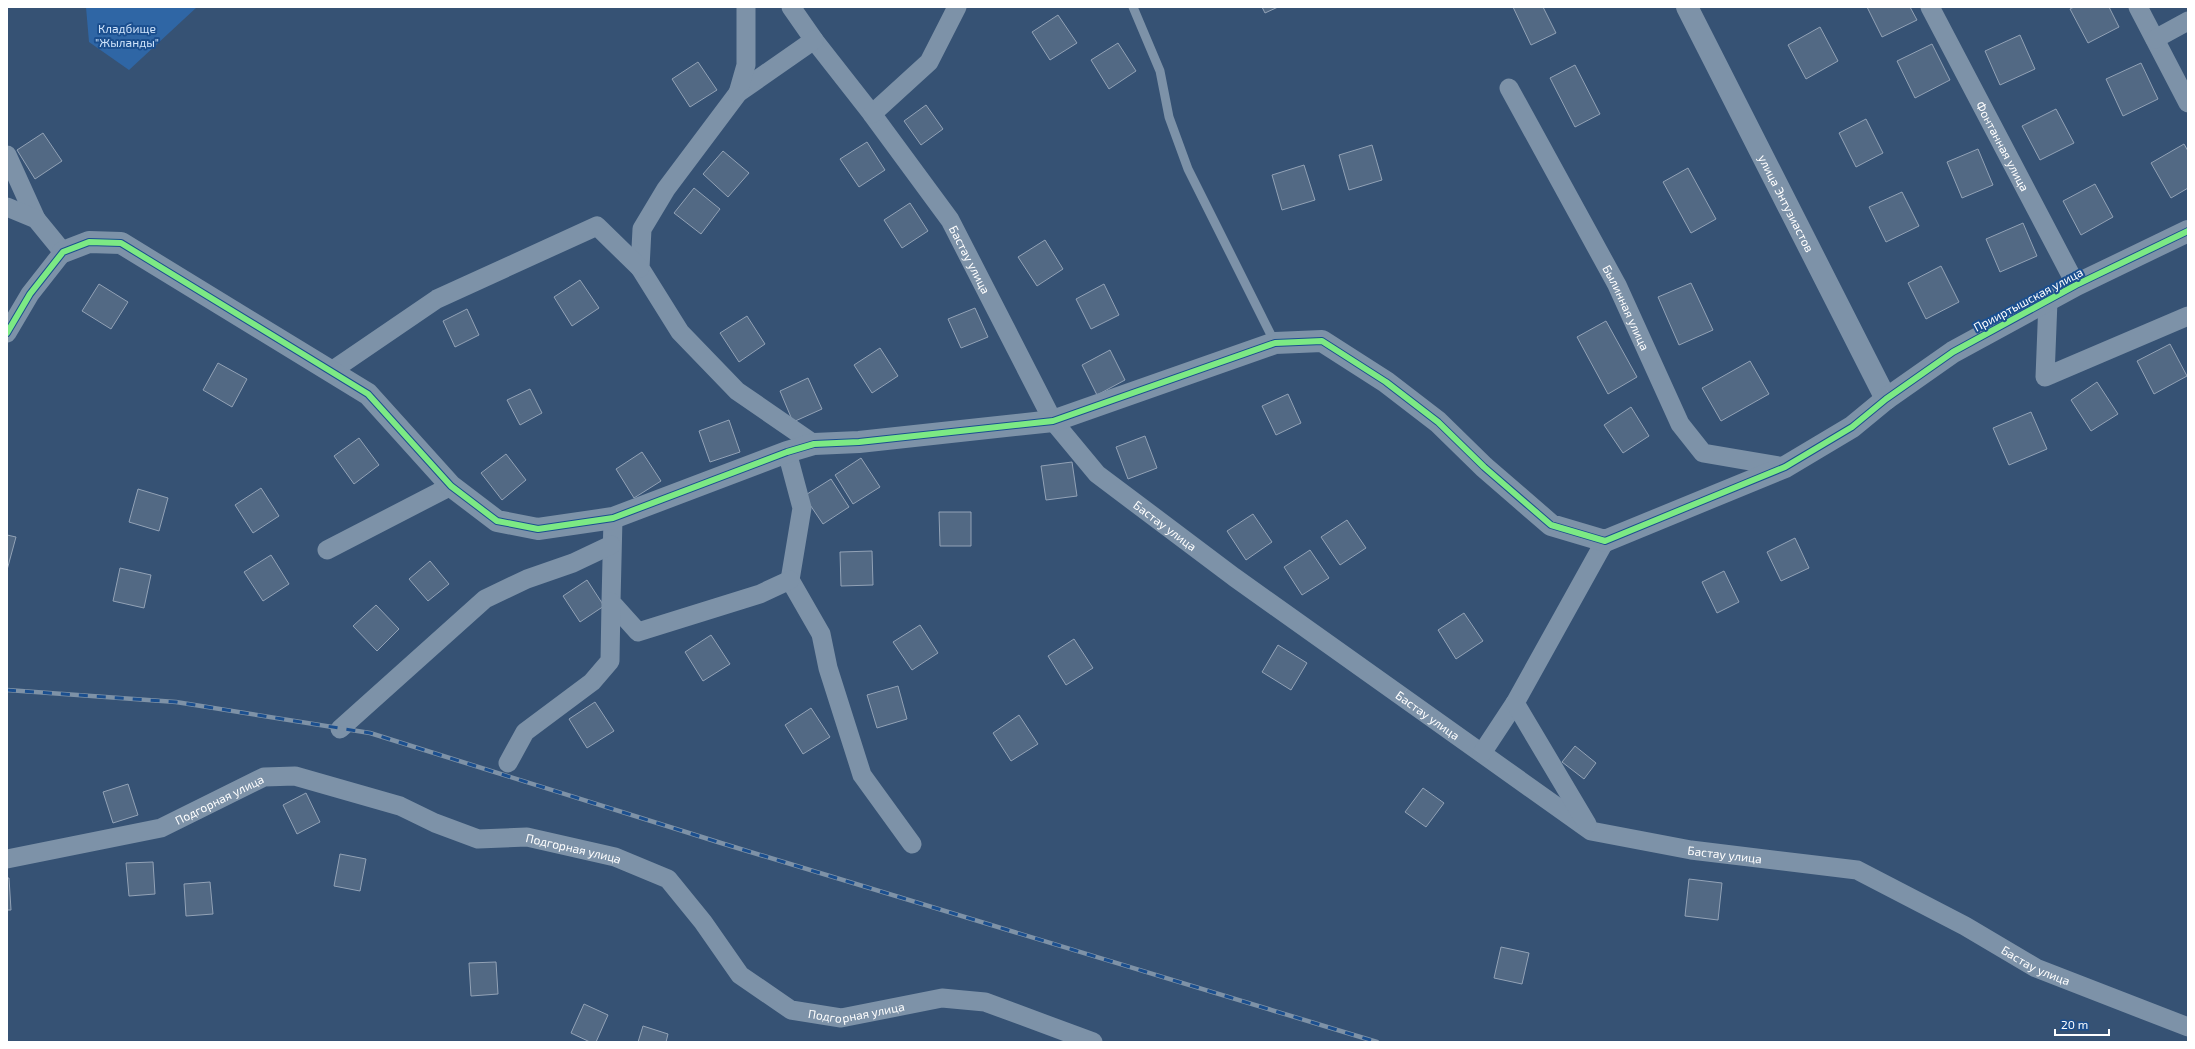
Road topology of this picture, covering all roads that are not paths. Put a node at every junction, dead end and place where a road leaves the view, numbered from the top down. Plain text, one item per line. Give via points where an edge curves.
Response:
1 (746, 7) edge
2 (791, 7) edge
3 (957, 7) edge
4 (1133, 7) edge
5 (1687, 7) edge
6 (1930, 7) edge
7 (2138, 7) edge
8 (2188, 21) edge
9 (2155, 39) junction
10 (814, 40) junction
11 (1509, 88) dead end
12 (738, 93) junction
13 (2188, 103) edge
14 (872, 114) junction
15 (7, 155) edge
16 (7, 207) edge
17 (36, 219) junction
18 (2188, 231) edge
19 (63, 252) junction
20 (640, 268) junction
21 (2076, 285) junction
22 (2048, 301) junction
23 (2188, 316) edge
24 (7, 333) edge
25 (1275, 344) junction
26 (330, 372) junction
27 (1886, 399) junction
28 (1053, 421) junction
29 (814, 444) junction
30 (787, 452) junction
31 (1785, 467) junction
32 (451, 486) junction
33 (612, 518) junction
34 (1605, 541) junction
35 (611, 546) junction
36 (327, 550) dead end
37 (790, 580) junction
38 (611, 602) junction
39 (1515, 703) junction
40 (340, 729) dead end
41 (1482, 753) junction
42 (508, 763) dead end
43 (1591, 831) junction
44 (912, 844) dead end
45 (7, 859) edge
46 (2188, 1027) edge
47 (1093, 1042) edge

1 - 12 street via 746,65
2 - 10 street, Бастау улица
3 - 14 street via 929,62
4 - 25 lane via 1160,71 1169,117 1188,169
5 - 27 street, улица Энтузиастов
6 - 21 street, Фонтанная улица
7 - 9 street
8 - 9 street
9 - 13 street
10 - 12 street
10 - 14 street, Бастау улица
11 - 31 street, Былинная улица via 1617,285 1680,424 1703,453
12 - 20 street via 666,189 642,229
14 - 28 street, Бастау улица via 950,220
15 - 17 street
16 - 17 street
17 - 19 street
18 - 21 street, Прииртышская улица
19 - 24 street via 30,294
19 - 26 street via 89,242 121,243
20 - 26 street via 597,226 437,299
20 - 29 street via 680,332 732,385
21 - 22 street, Прииртышская улица
22 - 23 street via 2045,377
22 - 27 street, Прииртышская улица via 1953,352
25 - 28 street
25 - 34 street via 1322,341 1386,382 1438,422 1484,467 1551,525
26 - 32 street via 368,394
27 - 31 street, Прииртышская улица via 1852,427
28 - 29 street via 859,442
28 - 41 street, Бастау улица via 1097,474 1234,577
29 - 30 street
30 - 33 street
30 - 37 street via 802,508
31 - 34 street, Прииртышская улица
32 - 33 street via 497,521 538,529
32 - 36 street
33 - 35 street
34 - 39 street
35 - 38 street
35 - 40 street via 527,579 486,599
37 - 38 street via 760,594 638,632
37 - 44 street via 821,634 828,668 862,775
38 - 42 street via 610,661 592,682 525,732
39 - 41 street
39 - 43 street
41 - 43 street, Бастау улица
43 - 46 street, Бастау улица via 1691,850 1857,870 1965,926 2036,968
45 - 47 street, Подгорная улица via 161,828 264,777 295,776 400,806 435,823 478,839 527,837 615,857 668,879 703,922 740,975 791,1010 841,1018 942,998 985,1002

